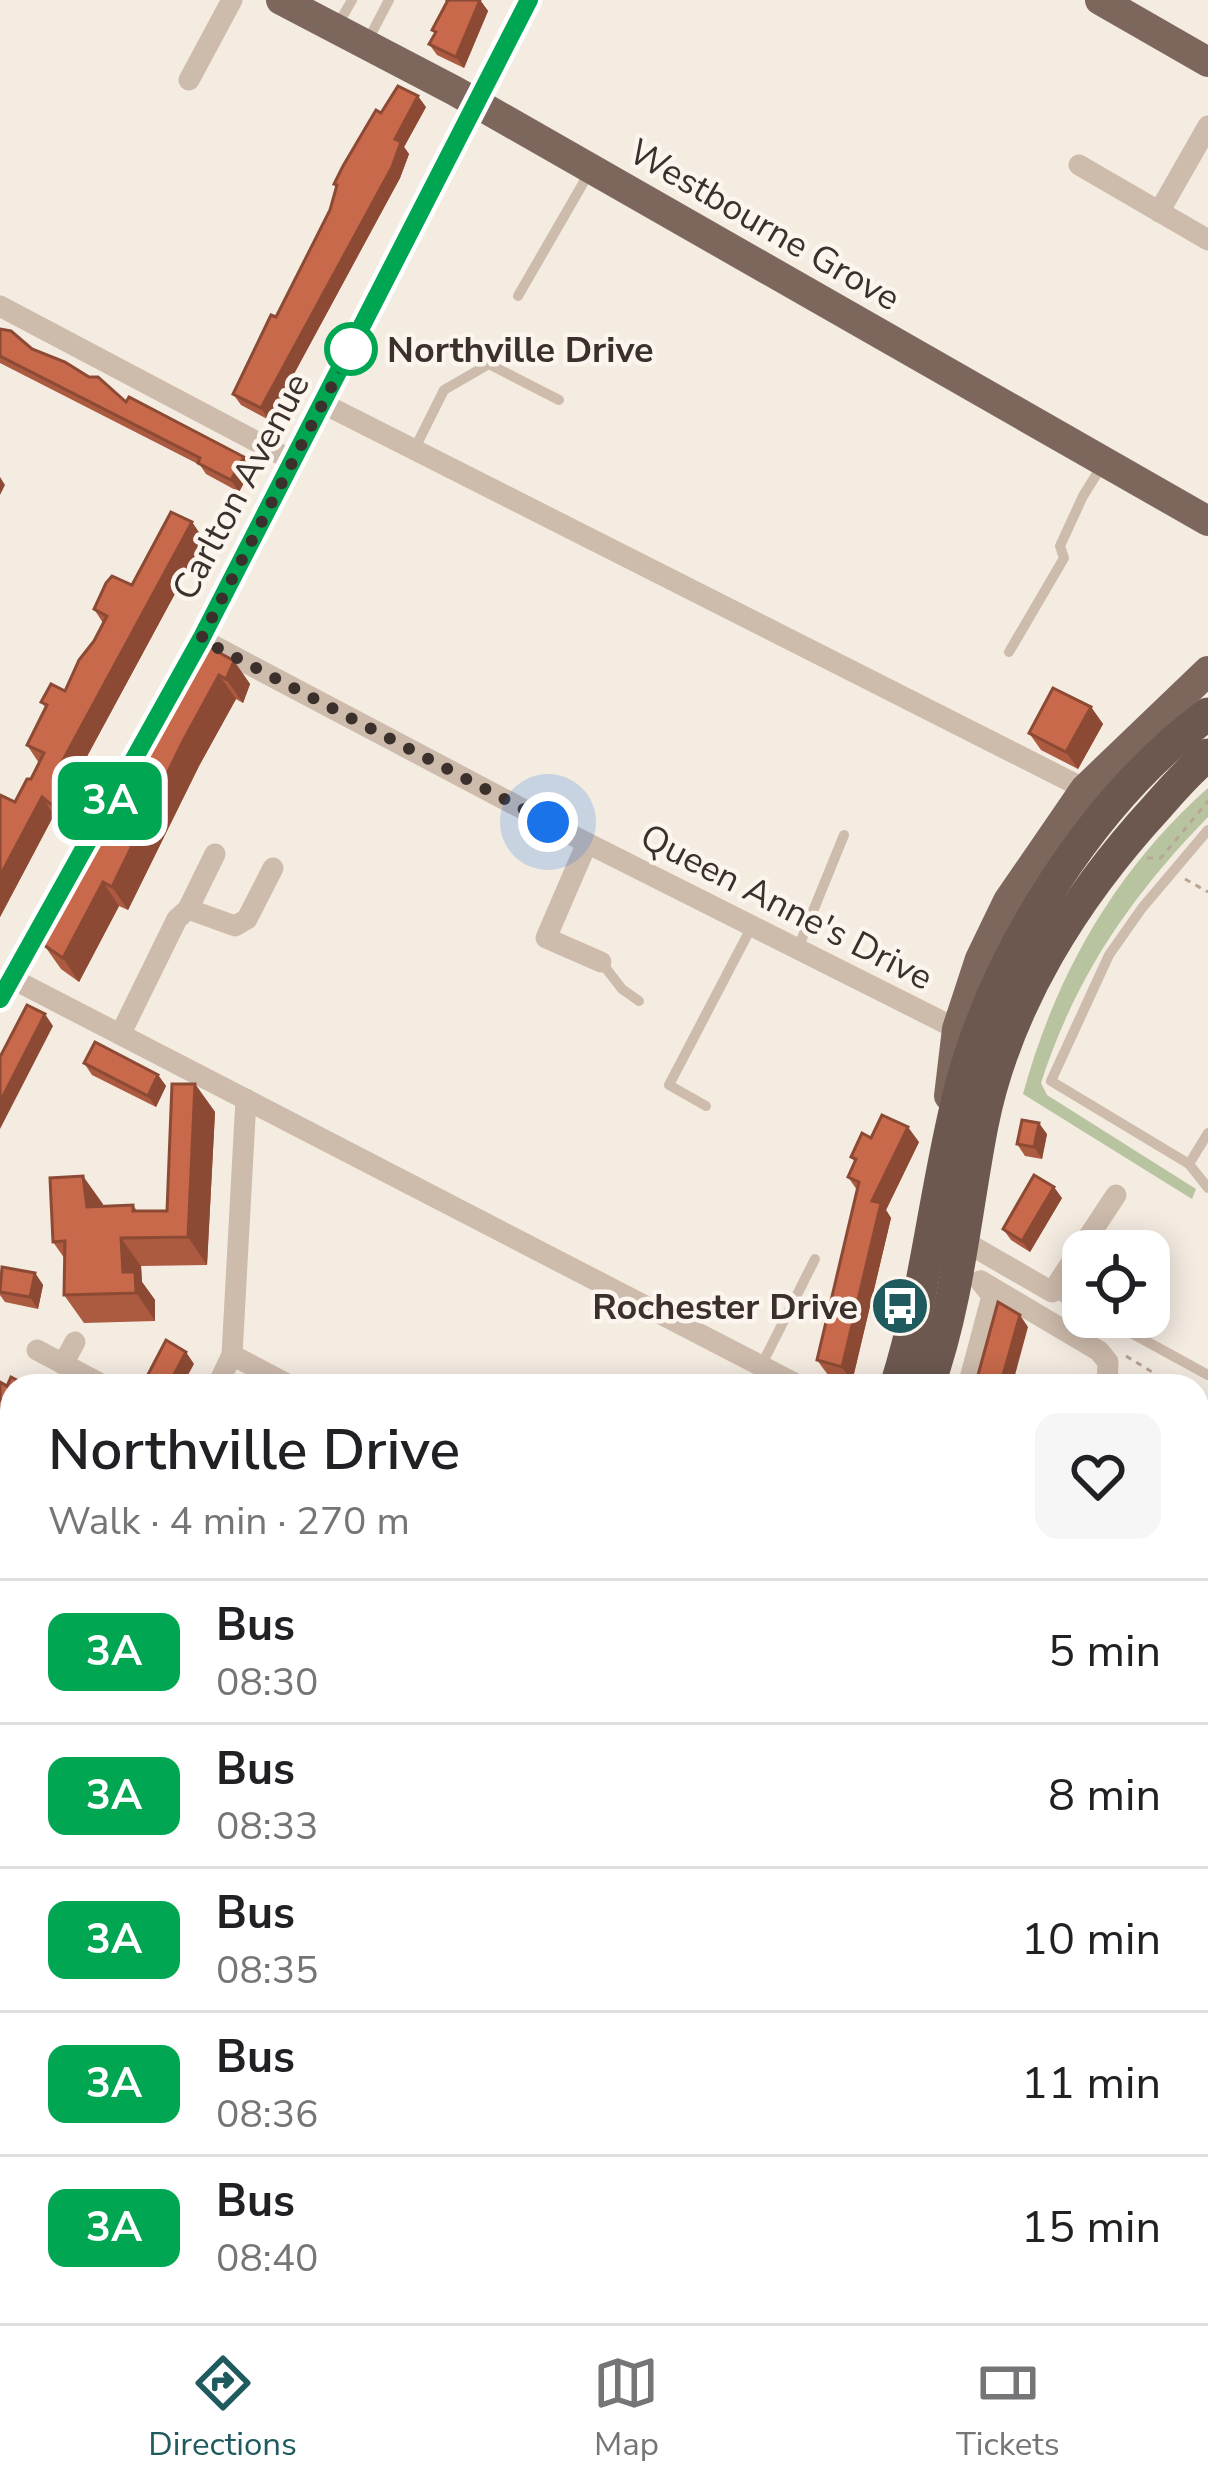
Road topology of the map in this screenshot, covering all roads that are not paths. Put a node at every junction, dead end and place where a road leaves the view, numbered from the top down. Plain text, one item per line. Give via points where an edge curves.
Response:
1 (232, 0) edge
2 (281, 0) edge
3 (352, 0) edge
4 (389, 0) edge
5 (529, 0) edge
6 (1100, 0) edge
7 (335, 29) junction
8 (365, 45) junction
9 (1208, 62) edge
10 (190, 80) dead end
11 (475, 104) junction
12 (1208, 126) edge
13 (1079, 165) dead end
14 (591, 170) junction
15 (1159, 212) junction
16 (1208, 240) edge
17 (518, 296) dead end
18 (0, 306) edge
19 (559, 400) dead end
20 (324, 404) junction
21 (415, 450) junction
22 (293, 461) junction
23 (1105, 461) junction
24 (1208, 521) edge
25 (201, 639) junction
26 (1009, 652) dead end
27 (1208, 670) edge
28 (1208, 714) edge
29 (1208, 755) edge
30 (1084, 789) junction
31 (1208, 830) edge
32 (844, 835) dead end
33 (586, 843) junction
34 (214, 854) dead end
35 (273, 868) dead end
36 (188, 909) junction
37 (752, 926) junction
38 (798, 949) junction
39 (601, 962) joint
40 (5, 989) edge
41 (638, 1001) dead end
42 (957, 1029) junction
43 (121, 1033) junction
44 (246, 1099) junction
45 (706, 1106) dead end
46 (1208, 1133) edge
47 (1189, 1164) junction
48 (1208, 1188) edge
49 (1115, 1195) dead end
50 (938, 1203) junction
51 (815, 1259) dead end
52 (967, 1264) junction
53 (1052, 1292) junction
54 (1062, 1297) edge
55 (1140, 1338) edge
56 (75, 1342) dead end
57 (37, 1350) dead end
58 (232, 1354) junction
59 (63, 1364) junction
60 (761, 1366) junction
61 (82, 1374) edge
62 (223, 1374) edge
63 (269, 1374) edge
64 (777, 1374) edge
65 (900, 1374) edge
66 (932, 1374) edge
67 (971, 1374) edge
68 (1108, 1374) edge
69 (1206, 1374) edge

1 - 10 street
2 - 7 main road, Westbourne Grove
3 - 7 lane
4 - 8 lane
5 - 11 street, Carlton Avenue
6 - 9 main road
7 - 8 main road, Westbourne Grove
8 - 11 main road, Westbourne Grove
11 - 14 main road, Westbourne Grove
11 - 20 street, Carlton Avenue
12 - 15 street
13 - 15 street
14 - 17 lane
14 - 23 main road, Westbourne Grove
15 - 16 street
18 - 22 street
19 - 21 lane via 489,364 444,391
20 - 21 street
20 - 22 street, Carlton Avenue
21 - 30 street
22 - 25 street, Carlton Avenue
23 - 24 main road, Westbourne Grove
23 - 26 lane via 1060,546 1064,558
25 - 33 street, Queen Anne's Drive
25 - 40 street, Carlton Avenue
27 - 30 main road
28 - 50 highway via 1117,800 1037,909 984,1017
29 - 52 highway via 1113,854 1059,932 1017,1017 983,1119
30 - 42 main road via 1008,901
31 - 47 lane via 1109,955 1051,1081
32 - 38 lane
33 - 37 street, Queen Anne's Drive
33 - 39 street, Queen Anne's Drive via 546,938
34 - 36 street
35 - 36 street via 247,919 235,926
36 - 43 street
37 - 38 street, Queen Anne's Drive
37 - 45 lane via 668,1085
38 - 42 street, Queen Anne's Drive
39 - 41 lane
40 - 43 street
42 - 50 main road
43 - 44 street
44 - 58 street
44 - 60 street
46 - 47 lane
47 - 48 lane
49 - 53 street
50 - 65 highway
51 - 60 lane
52 - 53 street
52 - 66 highway
52 - 67 street via 992,1296
52 - 68 street via 1099,1351
53 - 54 lane
55 - 69 lane
56 - 59 street
57 - 59 street
58 - 62 street
58 - 63 street
59 - 61 street
60 - 64 street

